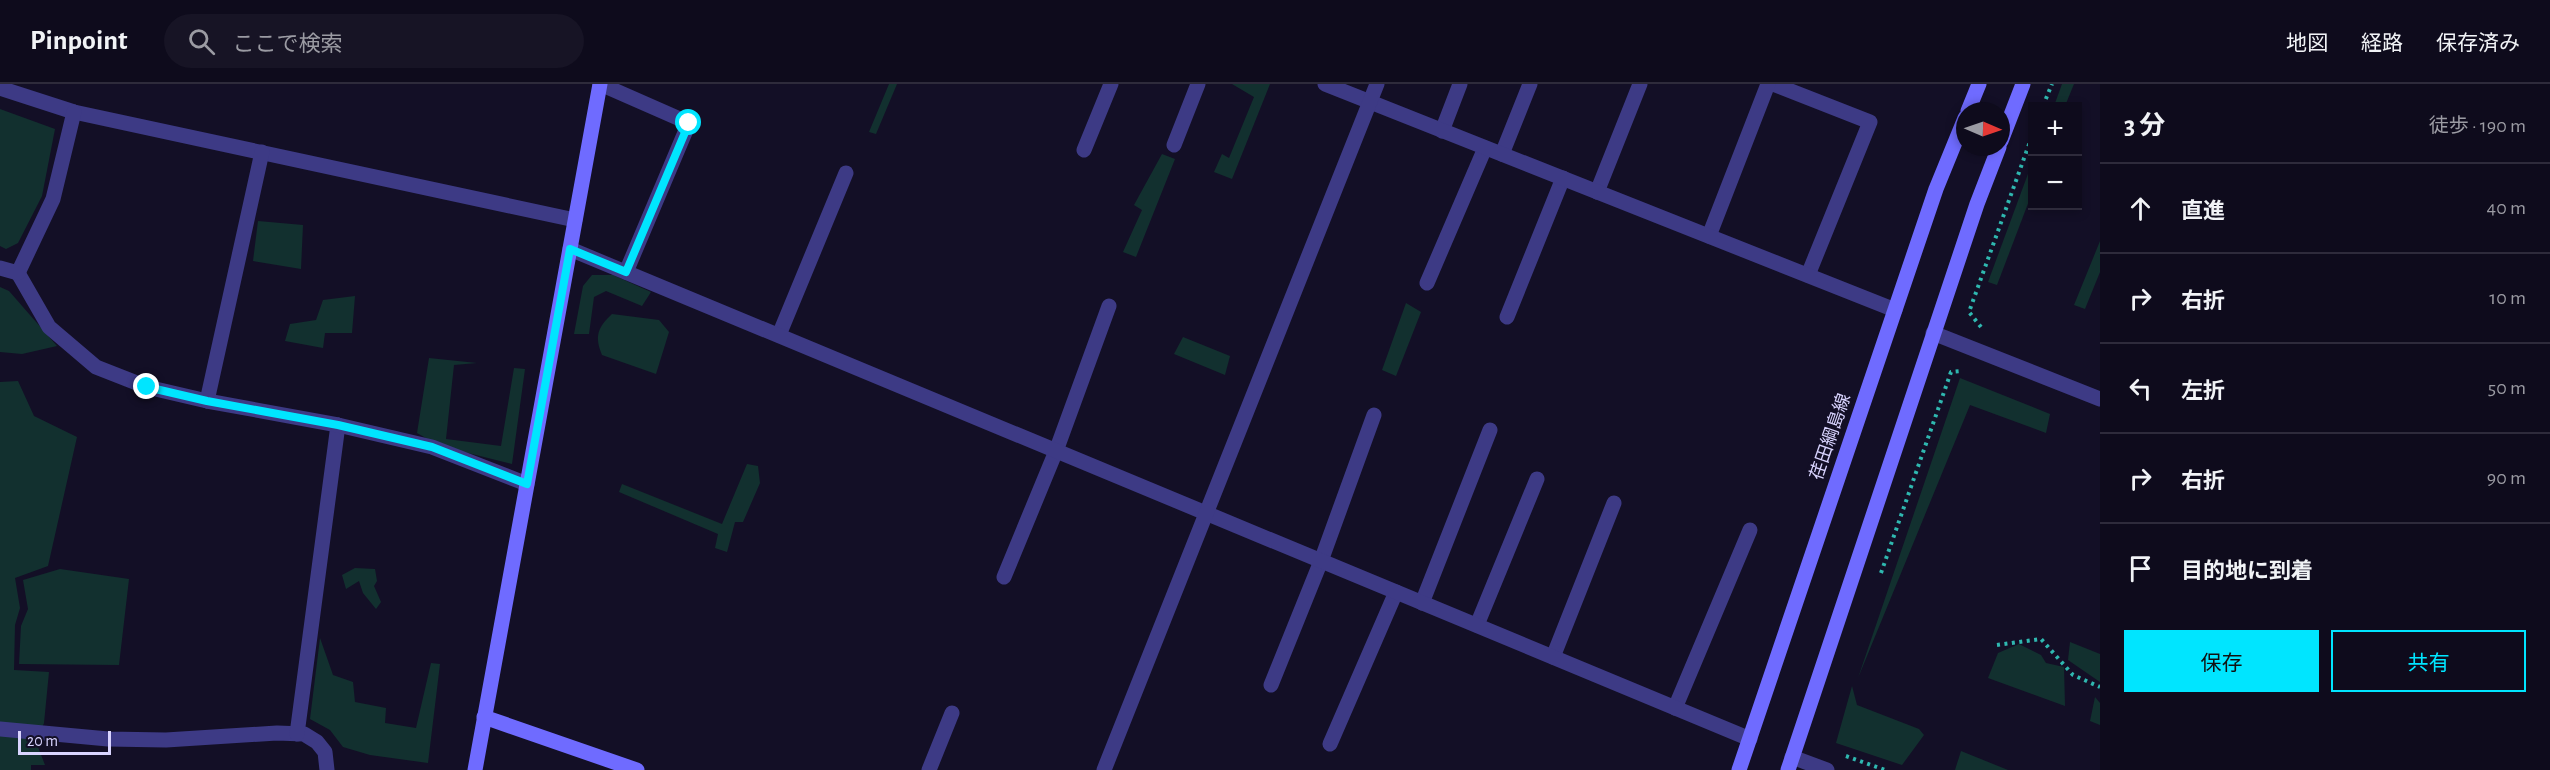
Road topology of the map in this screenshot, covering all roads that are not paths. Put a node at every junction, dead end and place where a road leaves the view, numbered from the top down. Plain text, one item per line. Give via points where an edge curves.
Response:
1 (600, 84) edge
2 (1111, 84) edge
3 (1198, 84) edge
4 (1325, 84) edge
5 (1377, 84) edge
6 (1460, 84) edge
7 (1530, 84) edge
8 (1640, 84) edge
9 (1768, 84) edge
10 (1773, 84) edge
11 (1979, 84) edge
12 (2023, 84) edge
13 (0, 88) edge
14 (1370, 102) junction
15 (1972, 102) edge
16 (74, 112) junction
17 (2010, 118) edge
18 (1442, 130) junction
19 (1956, 140) edge
20 (1174, 145) dead end
21 (1485, 148) junction
22 (1084, 150) dead end
23 (262, 152) junction
24 (1502, 154) junction
25 (1996, 156) edge
26 (846, 173) dead end
27 (1563, 178) junction
28 (1597, 192) junction
29 (575, 220) junction
30 (1709, 236) junction
31 (570, 249) junction
32 (0, 268) edge
33 (626, 272) junction
34 (18, 273) junction
35 (1808, 275) junction
36 (1426, 284) dead end
37 (1109, 306) dead end
38 (1895, 310) junction
39 (1507, 317) dead end
40 (1933, 333) junction
41 (779, 335) junction
42 (2100, 399) edge
43 (207, 401) junction
44 (1374, 415) dead end
45 (338, 425) junction
46 (1490, 430) dead end
47 (1056, 451) junction
48 (1537, 479) dead end
49 (527, 484) junction
50 (1614, 503) dead end
51 (1206, 513) junction
52 (1750, 530) dead end
53 (1321, 561) junction
54 (1004, 577) dead end
55 (1396, 592) junction
56 (1422, 603) junction
57 (1477, 625) junction
58 (1553, 657) junction
59 (1271, 685) dead end
60 (1675, 708) junction
61 (952, 713) dead end
62 (484, 717) junction
63 (0, 729) edge
64 (297, 734) junction
65 (1750, 739) junction
66 (1330, 744) dead end
67 (1790, 764) edge
68 (327, 770) edge
69 (475, 770) edge
70 (637, 770) edge
71 (929, 770) edge
72 (1104, 770) edge
73 (1739, 770) edge
74 (1827, 770) edge

1 - 29 main road
1 - 33 street via 689,123
2 - 22 street
3 - 20 street
4 - 14 street
5 - 14 street
6 - 18 street
7 - 24 street
8 - 28 street
9 - 30 street
10 - 35 street via 1870,122
11 - 15 main road
12 - 17 main road
13 - 16 street
14 - 18 street
14 - 51 street
16 - 23 street
16 - 34 street via 53,199
18 - 21 street
19 - 38 main road, 荏田綱島線
21 - 24 street
21 - 36 street
23 - 29 street
23 - 43 street
24 - 27 street
25 - 40 main road
26 - 41 street
27 - 28 street
27 - 39 street
28 - 30 street
29 - 31 main road
30 - 35 street
31 - 33 street
31 - 49 main road
32 - 34 street
33 - 41 street
34 - 43 street via 49,327 96,367 147,387
35 - 38 street
37 - 47 street
38 - 65 main road, 荏田綱島線
40 - 42 street
40 - 67 main road
41 - 47 street
43 - 45 street
44 - 53 street
45 - 49 street via 432,447
45 - 64 street
46 - 56 street
47 - 51 street
47 - 54 street
48 - 57 street
49 - 62 main road
50 - 58 street
51 - 53 street
51 - 72 street
52 - 60 street
53 - 55 street
53 - 59 street
55 - 56 street
55 - 66 street
56 - 57 street
57 - 58 street
58 - 60 street
60 - 65 street
61 - 71 street
62 - 69 main road
62 - 70 main road
63 - 64 street via 166,740
64 - 68 street via 317,741 325,752
65 - 73 main road, 荏田綱島線
67 - 74 street

